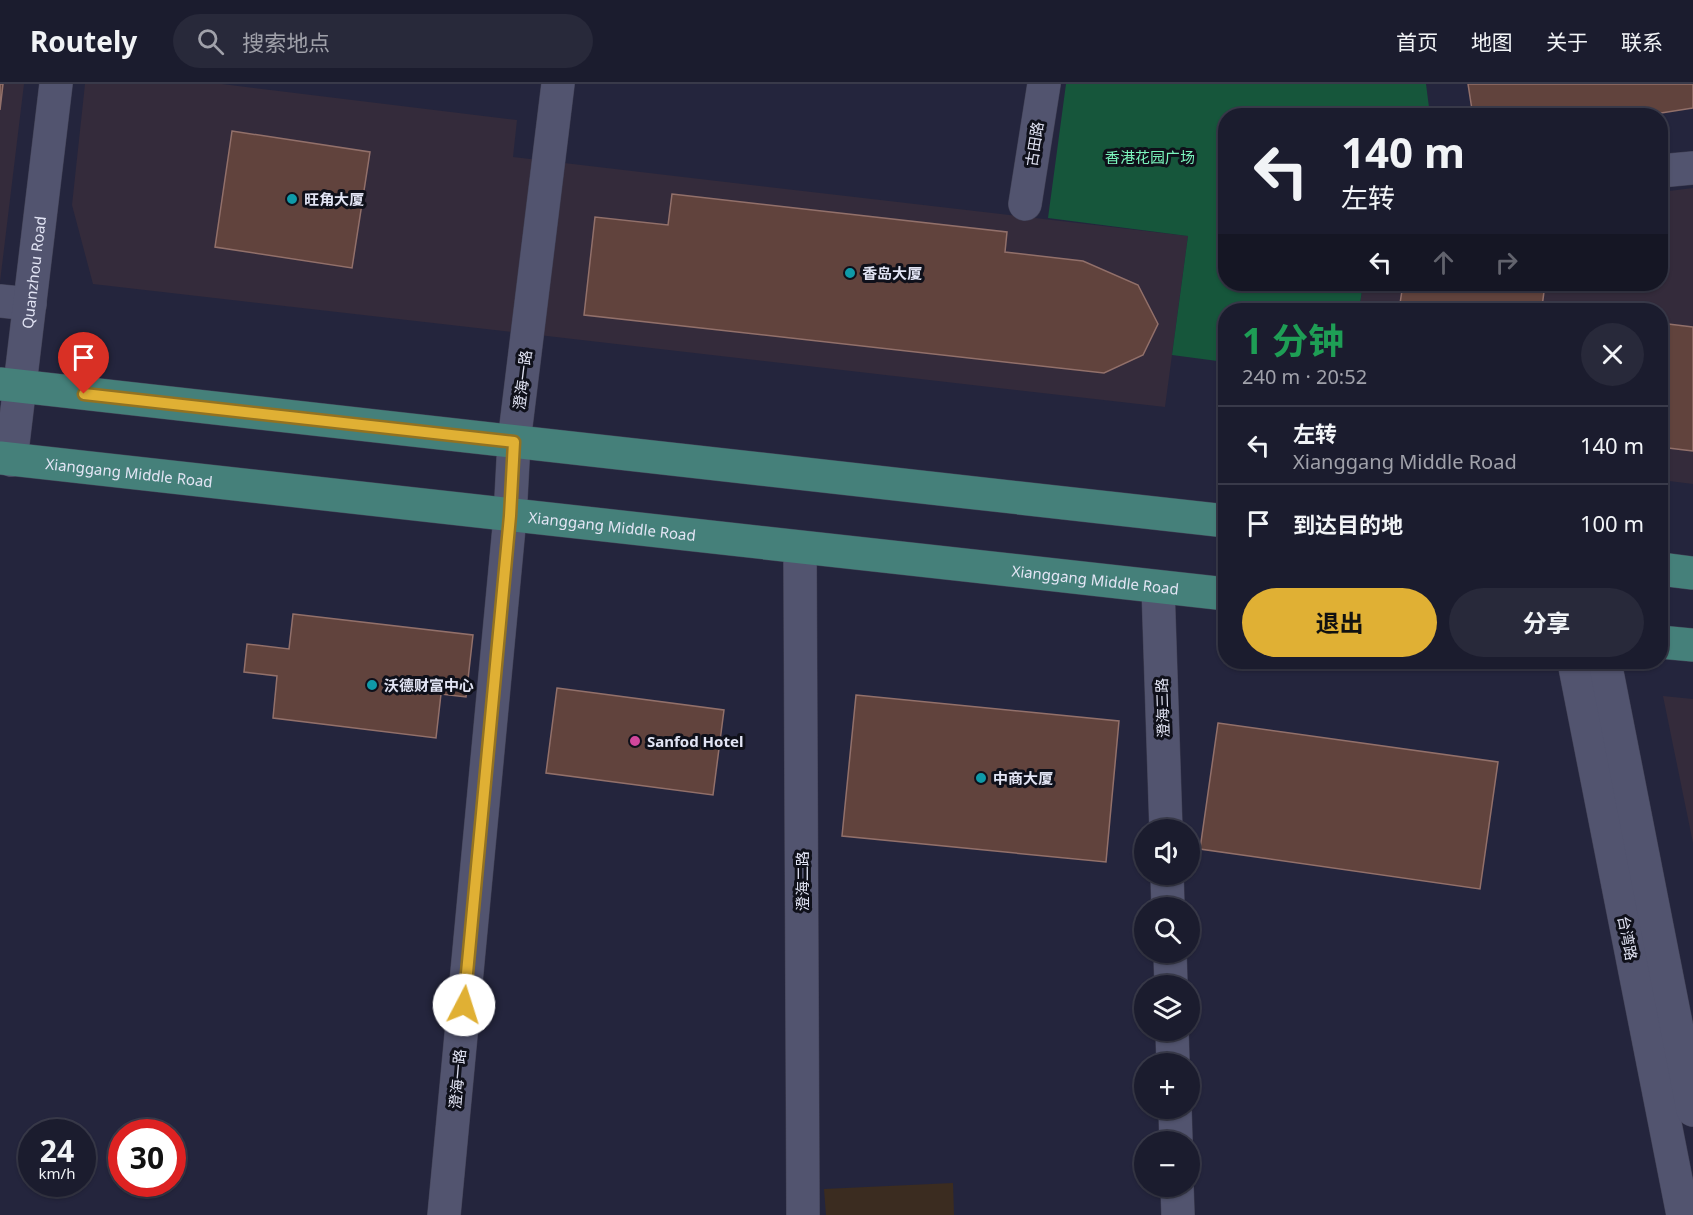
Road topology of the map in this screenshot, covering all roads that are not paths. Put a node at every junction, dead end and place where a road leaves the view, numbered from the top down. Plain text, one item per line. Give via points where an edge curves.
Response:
1 (56, 84) edge
2 (558, 84) edge
3 (1044, 84) edge
4 (1693, 168) edge
5 (1668, 170) edge
6 (1025, 204) dead end
7 (15, 302) edge
8 (10, 386) edge
9 (514, 442) junction
10 (5, 459) edge
11 (510, 516) junction
12 (1218, 519) edge
13 (800, 548) junction
14 (1668, 570) edge
15 (1693, 573) edge
16 (1158, 587) junction
17 (1218, 593) edge
18 (1668, 643) edge
19 (1693, 645) edge
20 (1575, 669) edge
21 (1606, 669) edge
22 (1166, 819) edge
23 (1693, 1110) edge
24 (1178, 1197) edge
25 (444, 1215) edge
26 (803, 1215) edge
27 (1178, 1215) edge
28 (1683, 1215) edge

1 - 7 street, Quanzhou Road
2 - 9 street, 澄海一路
3 - 6 street, 古田路
4 - 5 street
7 - 8 street, Quanzhou Road
8 - 9 main road
8 - 10 street, Quanzhou Road
9 - 11 street, 澄海一路
9 - 12 main road
10 - 11 main road, Xianggang Middle Road
11 - 13 main road, Xianggang Middle Road
11 - 25 street, 澄海一路
13 - 16 main road, Xianggang Middle Road
13 - 26 street, 澄海二路
14 - 15 main road
16 - 17 main road, Xianggang Middle Road
16 - 22 street, 澄海三路
18 - 19 main road
20 - 28 street, 台湾路
21 - 23 street, 台湾路
24 - 27 street

